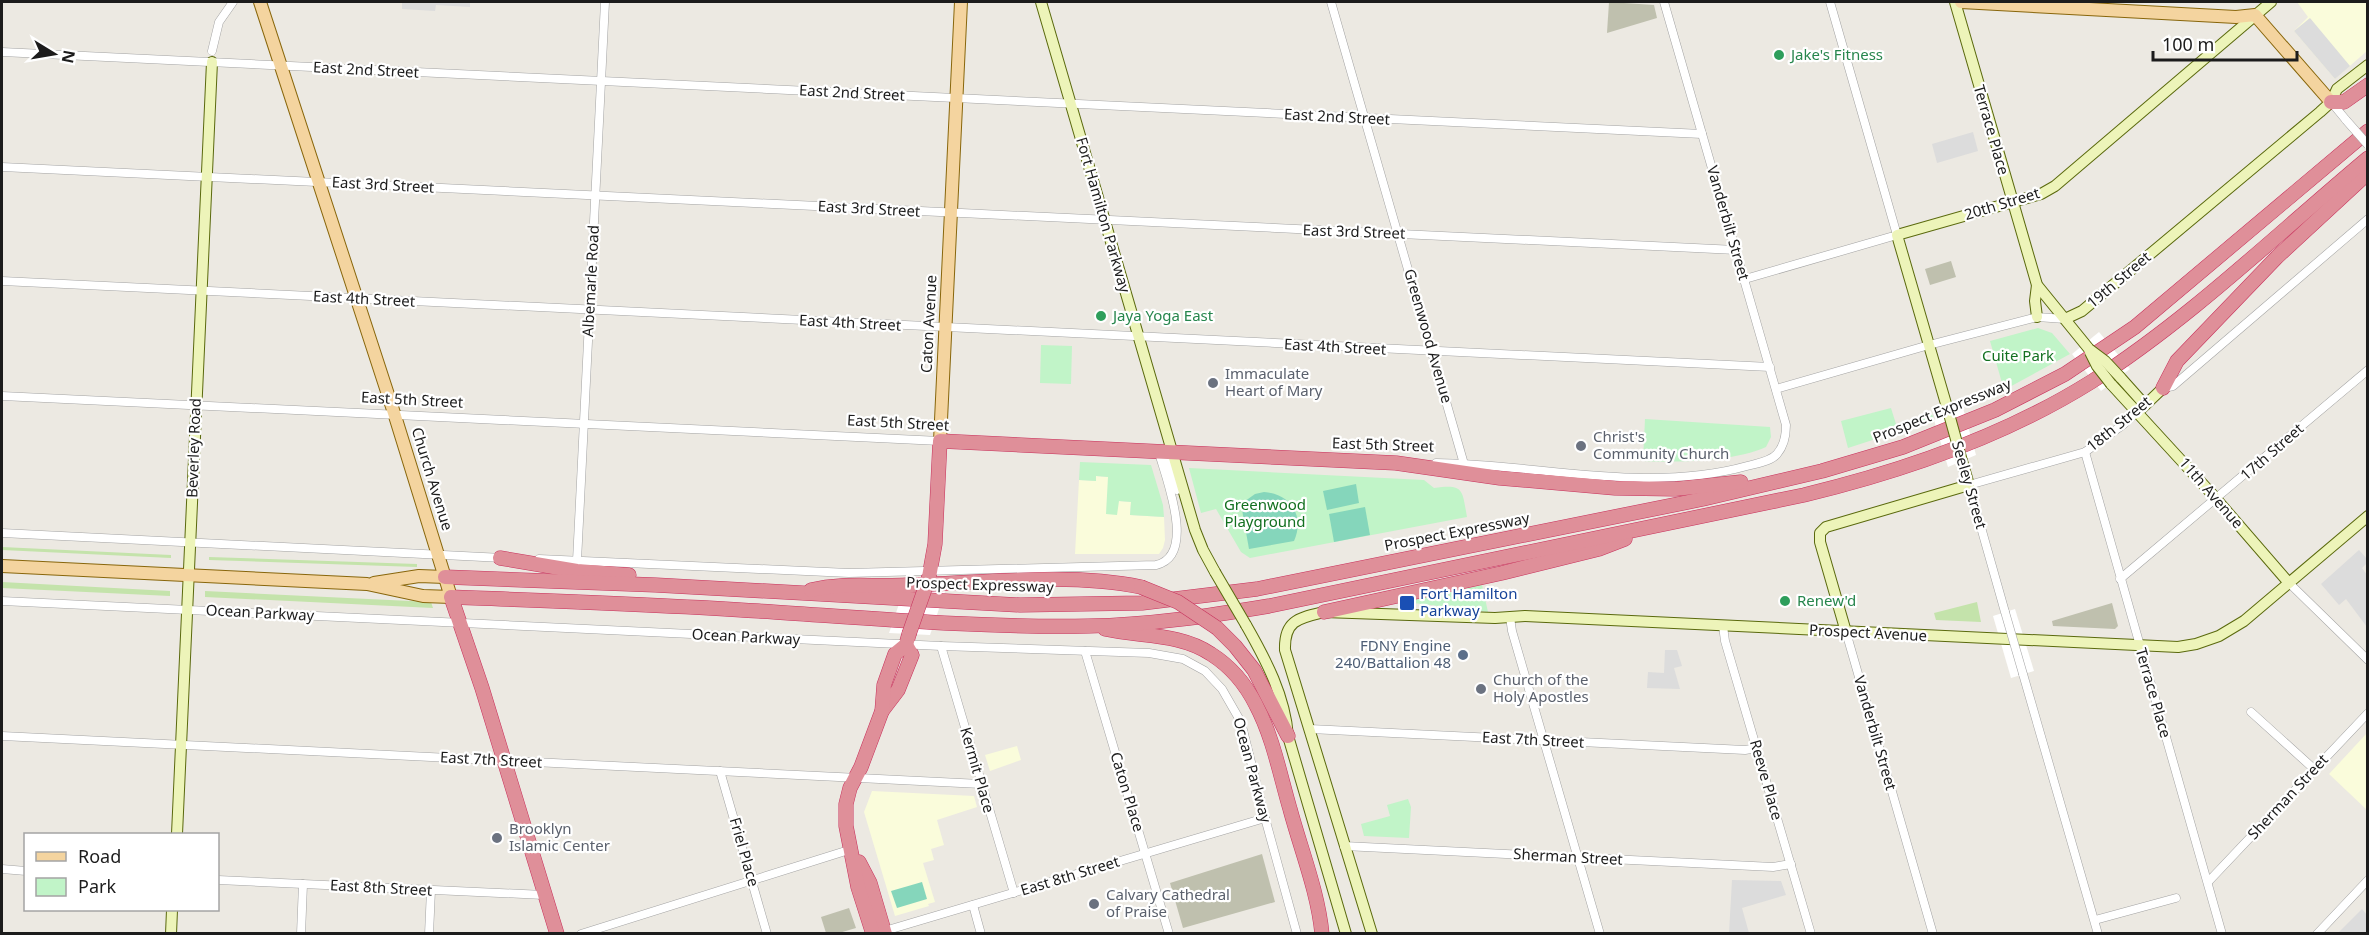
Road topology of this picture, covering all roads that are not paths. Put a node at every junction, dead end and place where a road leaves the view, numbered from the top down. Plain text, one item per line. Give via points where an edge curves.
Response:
1 (233, 2) edge
2 (260, 2) edge
3 (604, 2) edge
4 (961, 2) edge
5 (1041, 2) edge
6 (1331, 2) edge
7 (1664, 2) edge
8 (1830, 2) edge
9 (1955, 2) edge
10 (1961, 2) edge
11 (2271, 2) edge
12 (2256, 15) junction
13 (2, 52) edge
14 (212, 56) junction
15 (2367, 65) edge
16 (281, 66) junction
17 (601, 81) junction
18 (2367, 85) edge
19 (957, 98) junction
20 (2331, 102) junction
21 (1071, 104) junction
22 (1365, 118) junction
23 (2367, 130) edge
24 (1702, 134) junction
25 (2367, 145) edge
26 (2367, 158) edge
27 (2, 167) edge
28 (2367, 173) edge
29 (206, 177) junction
30 (319, 182) junction
31 (595, 196) junction
32 (2012, 203) junction
33 (951, 213) junction
34 (2367, 219) edge
35 (1104, 220) junction
36 (1398, 234) junction
37 (1897, 235) junction
38 (1736, 250) junction
39 (1745, 279) junction
40 (2, 281) edge
41 (2037, 285) junction
42 (201, 291) junction
43 (356, 298) junction
44 (590, 310) junction
45 (2037, 317) junction
46 (2065, 319) junction
47 (945, 327) junction
48 (1138, 337) junction
49 (1929, 345) junction
50 (1432, 351) junction
51 (1770, 367) junction
52 (2367, 370) edge
53 (2163, 388) junction
54 (1776, 389) junction
55 (2, 396) edge
56 (196, 406) junction
57 (2141, 409) junction
58 (395, 416) junction
59 (584, 425) junction
60 (940, 441) junction
61 (1783, 444) joint
62 (2085, 452) junction
63 (1165, 454) junction
64 (1396, 463) junction
65 (1464, 464) junction
66 (1800, 476) junction
67 (1969, 485) junction
68 (2217, 499) junction
69 (2367, 516) edge
70 (1660, 525) junction
71 (2, 533) edge
72 (1820, 533) joint
73 (190, 541) junction
74 (437, 554) junction
75 (500, 558) junction
76 (577, 561) junction
77 (2, 566) edge
78 (929, 574) junction
79 (189, 575) junction
80 (445, 577) junction
81 (2120, 579) junction
82 (2289, 583) junction
83 (367, 584) junction
84 (656, 585) junction
85 (798, 594) junction
86 (451, 597) junction
87 (2, 601) edge
88 (187, 609) junction
89 (1324, 612) junction
90 (1510, 617) junction
91 (460, 622) junction
92 (1089, 626) junction
93 (1723, 626) junction
94 (1846, 632) junction
95 (908, 639) junction
96 (941, 646) junction
97 (2140, 646) junction
98 (1085, 651) junction
99 (2367, 660) edge
100 (2251, 712) dead end
101 (2367, 713) edge
102 (1310, 729) junction
103 (2, 736) edge
104 (1288, 736) junction
105 (1545, 740) junction
106 (181, 745) junction
107 (1756, 748) junction
108 (503, 761) junction
109 (2314, 769) junction
110 (720, 771) junction
111 (855, 778) junction
112 (981, 784) junction
113 (1265, 819) junction
114 (177, 833) edge
115 (1344, 846) junction
116 (852, 849) junction
117 (1145, 854) junction
118 (1578, 857) junction
119 (1791, 864) junction
120 (2, 869) edge
121 (24, 871) edge
122 (219, 880) edge
123 (752, 880) junction
124 (2367, 880) edge
125 (2208, 882) junction
126 (303, 884) junction
127 (431, 890) junction
128 (1014, 893) junction
129 (544, 895) junction
130 (2176, 898) dead end
131 (972, 905) junction
132 (172, 911) edge
133 (2095, 920) junction
134 (171, 933) edge
135 (301, 933) edge
136 (429, 933) edge
137 (557, 933) edge
138 (580, 933) edge
139 (767, 933) edge
140 (880, 933) edge
141 (981, 933) edge
142 (1169, 933) edge
143 (1297, 933) edge
144 (1322, 933) edge
145 (1346, 933) edge
146 (1371, 933) edge
147 (1600, 933) edge
148 (1811, 933) edge
149 (1933, 933) edge
150 (2098, 933) edge
151 (2222, 933) edge
152 (2317, 933) edge

1 - 14 street, Beverley Road via 219,22
2 - 16 main road, Church Avenue
3 - 17 street, Albemarle Road
4 - 19 main road, Caton Avenue
5 - 21 street, Fort Hamilton Parkway
6 - 22 street, Greenwood Avenue
7 - 24 street, Vanderbilt Street
8 - 37 street, Seeley Street
9 - 32 street, Terrace Place
10 - 12 main road
11 - 12 street, 20th Street
12 - 20 main road
12 - 32 street, 20th Street via 2055,186
13 - 14 street, East 2nd Street
14 - 16 street, East 2nd Street
14 - 29 street, Beverley Road
15 - 20 street, 19th Street via 2337,89
16 - 17 street, East 2nd Street
16 - 30 main road, Church Avenue
17 - 19 street, East 2nd Street
17 - 31 street, Albemarle Road
18 - 20 highway via 2344,102
19 - 21 street, East 2nd Street
19 - 33 main road, Caton Avenue
20 - 25 street, bridge
20 - 46 street, 19th Street via 2082,311
21 - 22 street, East 2nd Street
21 - 35 street, Fort Hamilton Parkway
22 - 24 street, East 2nd Street
22 - 36 street, Greenwood Avenue
23 - 66 highway, Prospect Expressway via 2135,327 2065,374 1995,410 1903,447
24 - 38 street, Vanderbilt Street
26 - 70 highway via 2158,335 2091,382 2020,421 1940,456 1867,480
27 - 29 street, East 3rd Street
28 - 53 highway via 2277,257 2177,361
29 - 30 street, East 3rd Street
29 - 42 street, Beverley Road
30 - 31 street, East 3rd Street
30 - 43 main road, Church Avenue
31 - 33 street, East 3rd Street
31 - 44 street, Albemarle Road
32 - 37 street, 20th Street
32 - 41 street, Terrace Place
33 - 35 street, East 3rd Street
33 - 47 main road, Caton Avenue
34 - 53 street, 18th Street via 2173,386
35 - 36 street, East 3rd Street
35 - 48 street, Fort Hamilton Parkway
36 - 38 street, East 3rd Street
36 - 50 street, Greenwood Avenue
37 - 39 street, 20th Street
37 - 49 street, Seeley Street
38 - 39 street, Vanderbilt Street
39 - 51 street, Vanderbilt Street
40 - 42 street, East 4th Street
41 - 45 street
41 - 46 street, Terrace Place
42 - 43 street, East 4th Street
42 - 56 street, Beverley Road
43 - 44 street, East 4th Street
43 - 58 main road, Church Avenue
44 - 47 street, East 4th Street
44 - 59 street, Albemarle Road
45 - 46 street
45 - 49 street
46 - 57 street, 11th Avenue, bridge via 2105,361 2115,380
47 - 48 street, East 4th Street
47 - 60 main road, Caton Avenue
48 - 50 street, East 4th Street
48 - 63 street, Fort Hamilton Parkway
49 - 54 street
49 - 67 street, Seeley Street, bridge
50 - 51 street, East 4th Street
50 - 65 street, Greenwood Avenue
51 - 54 street, Vanderbilt Street
52 - 68 street, 17th Street
53 - 57 street, 18th Street
54 - 61 street, Vanderbilt Street via 1786,424
55 - 56 street, East 5th Street
56 - 58 street, East 5th Street
56 - 73 street, Beverley Road
57 - 62 street, 18th Street
57 - 68 street, 11th Avenue
58 - 59 street, East 5th Street
58 - 74 main road, Church Avenue
59 - 60 street, East 5th Street
59 - 76 street, Albemarle Road
60 - 63 highway, East 5th Street
60 - 78 highway, Caton Avenue via 935,544
61 - 65 street, East 5th Street via 1767,460 1682,477 1625,477
62 - 67 street, 18th Street
62 - 81 street, Terrace Place
63 - 64 highway, East 5th Street
63 - 78 street via 1177,527 1175,549 1163,564
63 - 104 street, Fort Hamilton Parkway, bridge via 1203,550 1274,679
64 - 65 street, East 5th Street
64 - 66 highway via 1500,478 1615,488 1675,489
66 - 85 highway, Prospect Expressway via 1257,589 1154,601 1020,605
67 - 72 street, 18th Street via 1826,527
67 - 133 street, Seeley Street, bridge
68 - 81 street, 17th Street
68 - 82 street, 11th Avenue
69 - 82 street, Prospect Avenue
70 - 89 highway via 1599,549
70 - 92 highway via 1269,606 1181,619
71 - 73 street
72 - 94 street, Vanderbilt Street
73 - 74 street
73 - 79 street, Beverley Road
74 - 75 street
74 - 80 main road, Church Avenue
75 - 76 street
75 - 84 highway via 636,576
76 - 78 street
77 - 79 main road
78 - 95 highway, Caton Avenue, bridge
79 - 83 main road
79 - 88 street, Beverley Road
80 - 83 main road via 419,576
80 - 84 highway, Prospect Expressway
80 - 86 main road, Church Avenue
81 - 97 street, Terrace Place
82 - 97 street, Prospect Avenue via 2244,621 2219,636 2188,646
82 - 99 street, 11th Avenue
83 - 86 main road via 423,596
84 - 85 highway, Prospect Expressway
85 - 104 highway, bridge via 833,585 1086,580 1141,587 1178,602 1217,628 1235,646 1254,670
86 - 91 highway, Church Avenue
86 - 92 highway
87 - 88 street, Ocean Parkway
88 - 91 street, Ocean Parkway
88 - 106 street, Beverley Road
89 - 90 street, Prospect Avenue
89 - 102 street via 1297,619 1285,636 1285,650
90 - 93 street, Prospect Avenue
90 - 105 street
91 - 95 street, Ocean Parkway
91 - 108 highway, Church Avenue
92 - 144 highway via 1190,642 1224,663 1246,687 1263,720
93 - 94 street, Prospect Avenue
93 - 107 street, Reeve Place
94 - 97 street, Prospect Avenue
94 - 149 street, Vanderbilt Street
95 - 96 street, Ocean Parkway
95 - 111 highway, Caton Avenue via 912,654 898,690 882,711
96 - 98 street, Ocean Parkway
96 - 112 street, Kermit Place
97 - 125 street, Terrace Place
98 - 113 street, Ocean Parkway via 1161,654 1183,659 1205,671 1229,699 1241,722
98 - 117 street, Caton Place
100 - 109 street
101 - 109 street, Sherman Street
102 - 105 street, East 7th Street
102 - 115 street
103 - 106 street, East 7th Street
104 - 145 street, Fort Hamilton Parkway
105 - 107 street, East 7th Street
105 - 118 street
106 - 108 street, East 7th Street
106 - 114 street, Beverley Road
107 - 119 street, Reeve Place
108 - 110 street, East 7th Street
108 - 129 highway, Church Avenue
109 - 125 street, Sherman Street
110 - 111 street, East 7th Street
110 - 123 street, Friel Place
111 - 112 street, East 7th Street
111 - 116 highway, Caton Avenue via 845,814
112 - 128 street, Kermit Place
113 - 117 street, East 8th Street
113 - 143 street, Ocean Parkway
115 - 118 street, Sherman Street
115 - 146 street
116 - 123 street
116 - 140 highway, Caton Avenue via 858,887
117 - 128 street, East 8th Street
117 - 142 street, Caton Place
118 - 119 street, Sherman Street via 1780,867
118 - 147 street
119 - 148 street, Reeve Place
120 - 121 street
122 - 126 street, East 8th Street
123 - 138 street
123 - 139 street, Friel Place
124 - 152 street
125 - 151 street, Terrace Place
126 - 127 street, East 8th Street
126 - 135 street
127 - 129 street, East 8th Street
127 - 136 street
128 - 131 street, East 8th Street
129 - 137 highway, Church Avenue
130 - 133 street
131 - 140 street, East 8th Street
131 - 141 street
132 - 134 street
133 - 150 street, Seeley Street

